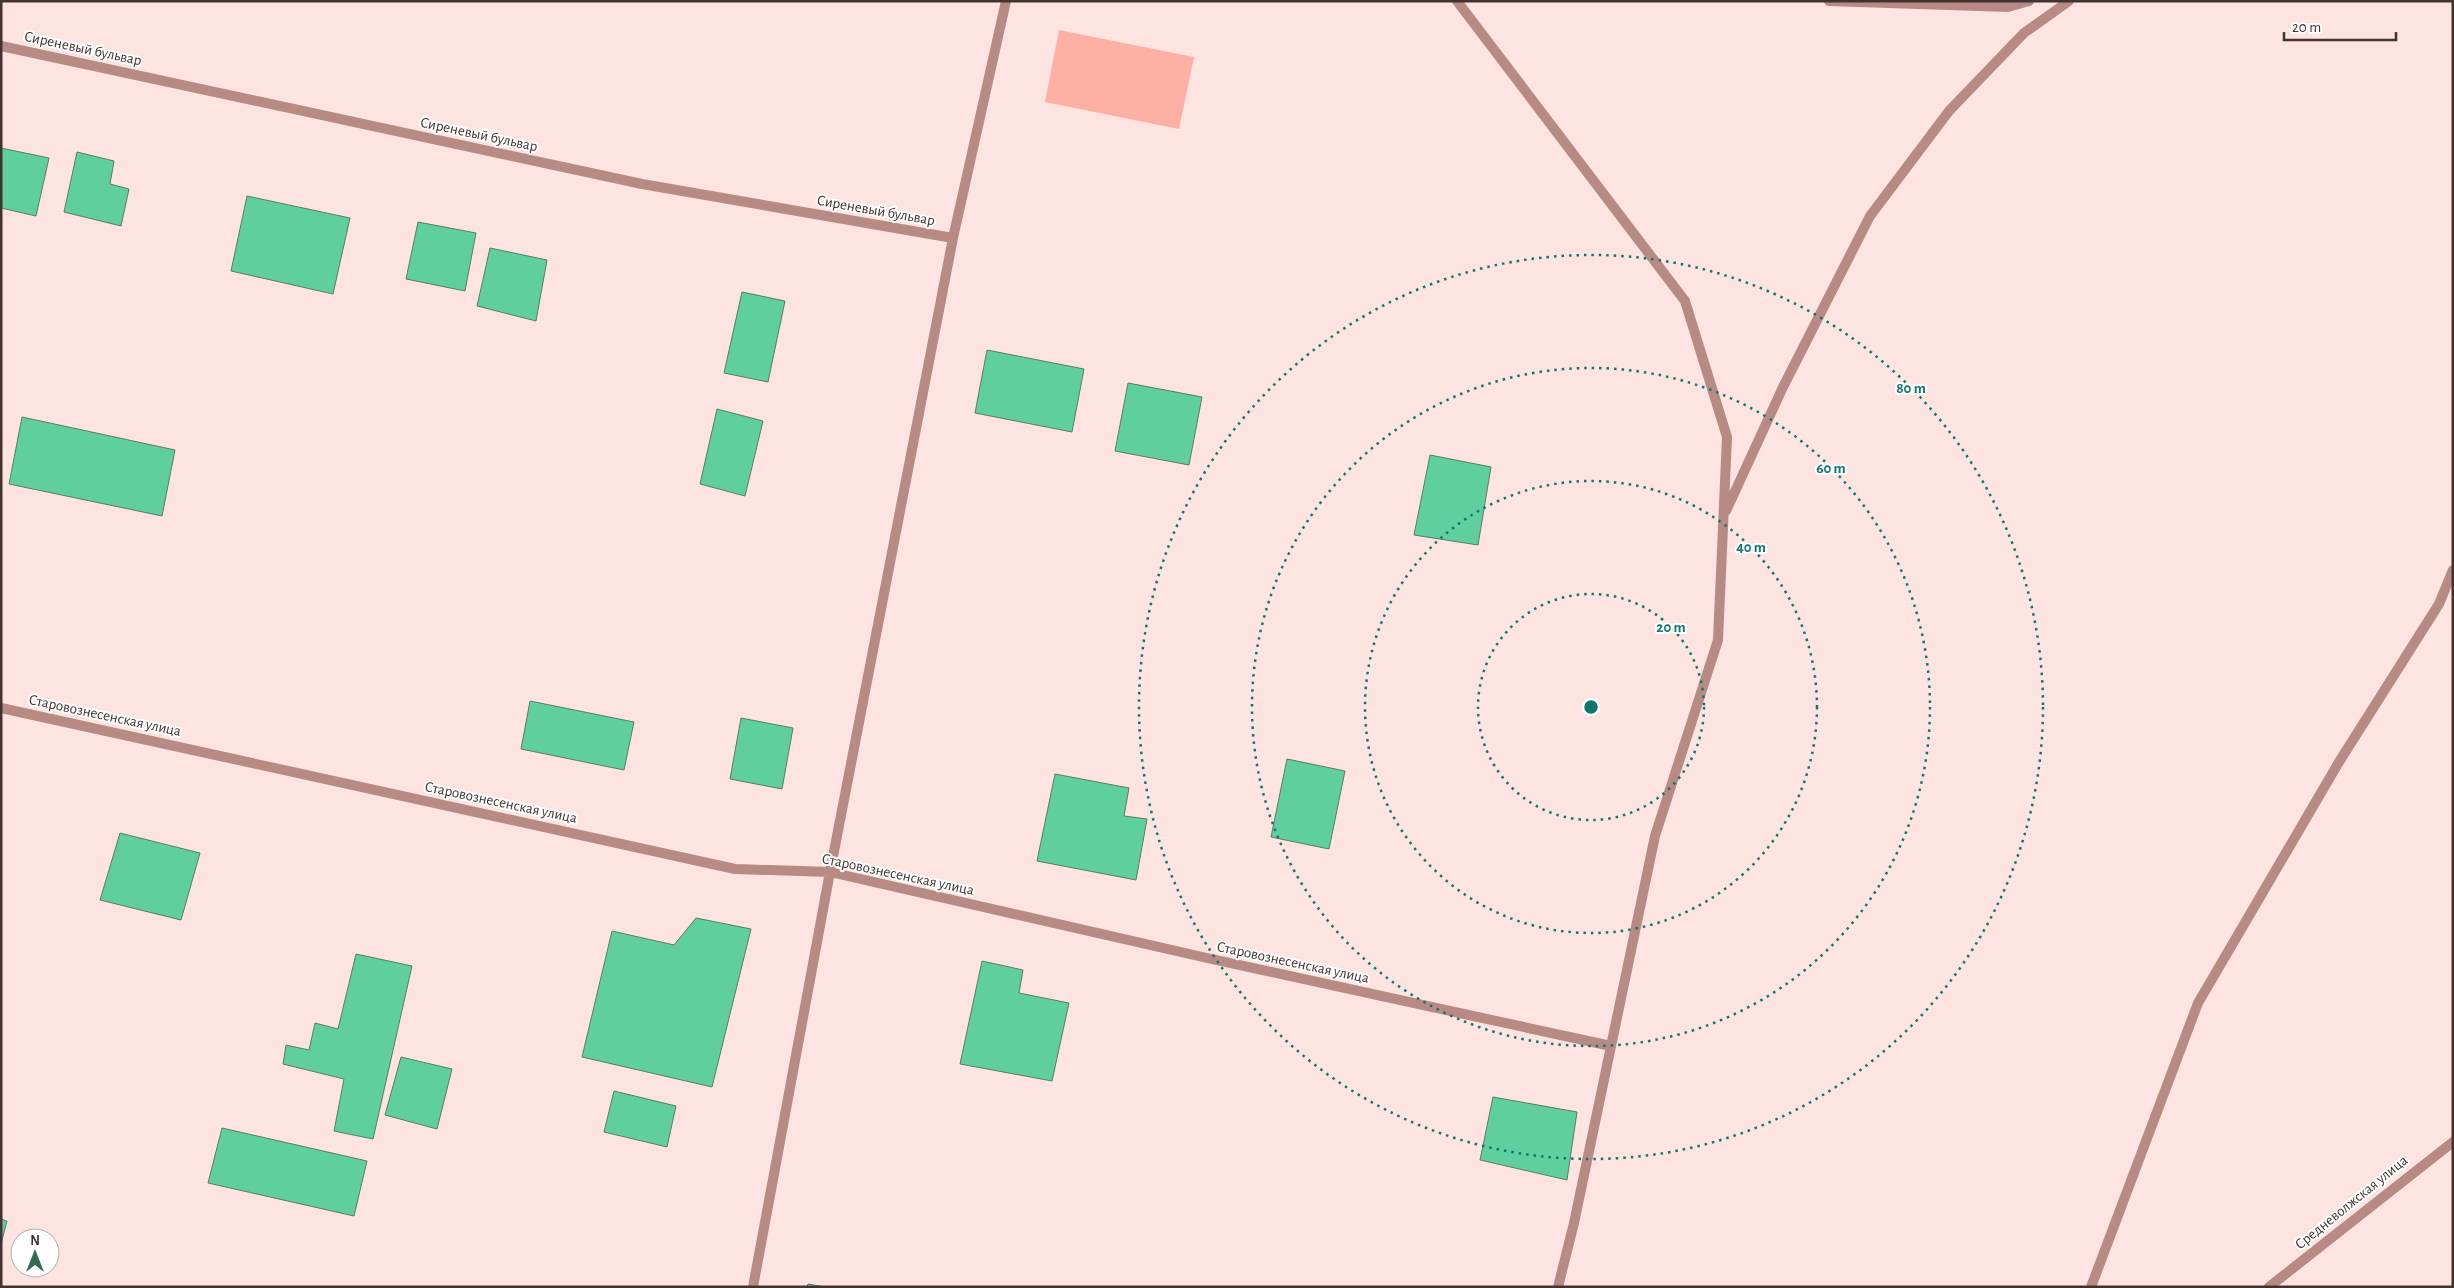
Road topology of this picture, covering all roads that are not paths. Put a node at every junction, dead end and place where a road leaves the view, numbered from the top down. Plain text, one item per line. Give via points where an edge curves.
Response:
1 (1006, 1) edge
2 (1457, 1) edge
3 (1829, 1) edge
4 (2029, 1) edge
5 (2069, 1) edge
6 (1, 46) edge
7 (952, 238) junction
8 (1723, 516) junction
9 (2453, 570) edge
10 (1, 708) edge
11 (830, 872) junction
12 (1611, 1046) junction
13 (2453, 1142) edge
14 (753, 1287) edge
15 (1558, 1287) edge
16 (2091, 1287) edge
17 (2269, 1287) edge

1 - 7 street
2 - 8 street via 1684,301 1727,437
3 - 4 street via 2008,7
5 - 8 street via 2024,33 1948,111 1870,216 1783,387
6 - 7 street, Сиреневый бульвар via 642,184
7 - 11 street
8 - 12 street via 1718,640 1655,836
9 - 16 street via 2439,604 2339,762 2198,1003
10 - 11 street, Старовознесенская улица via 735,869
11 - 12 street, Старовознесенская улица
11 - 14 street
12 - 15 street
13 - 17 street, Средневолжская улица

